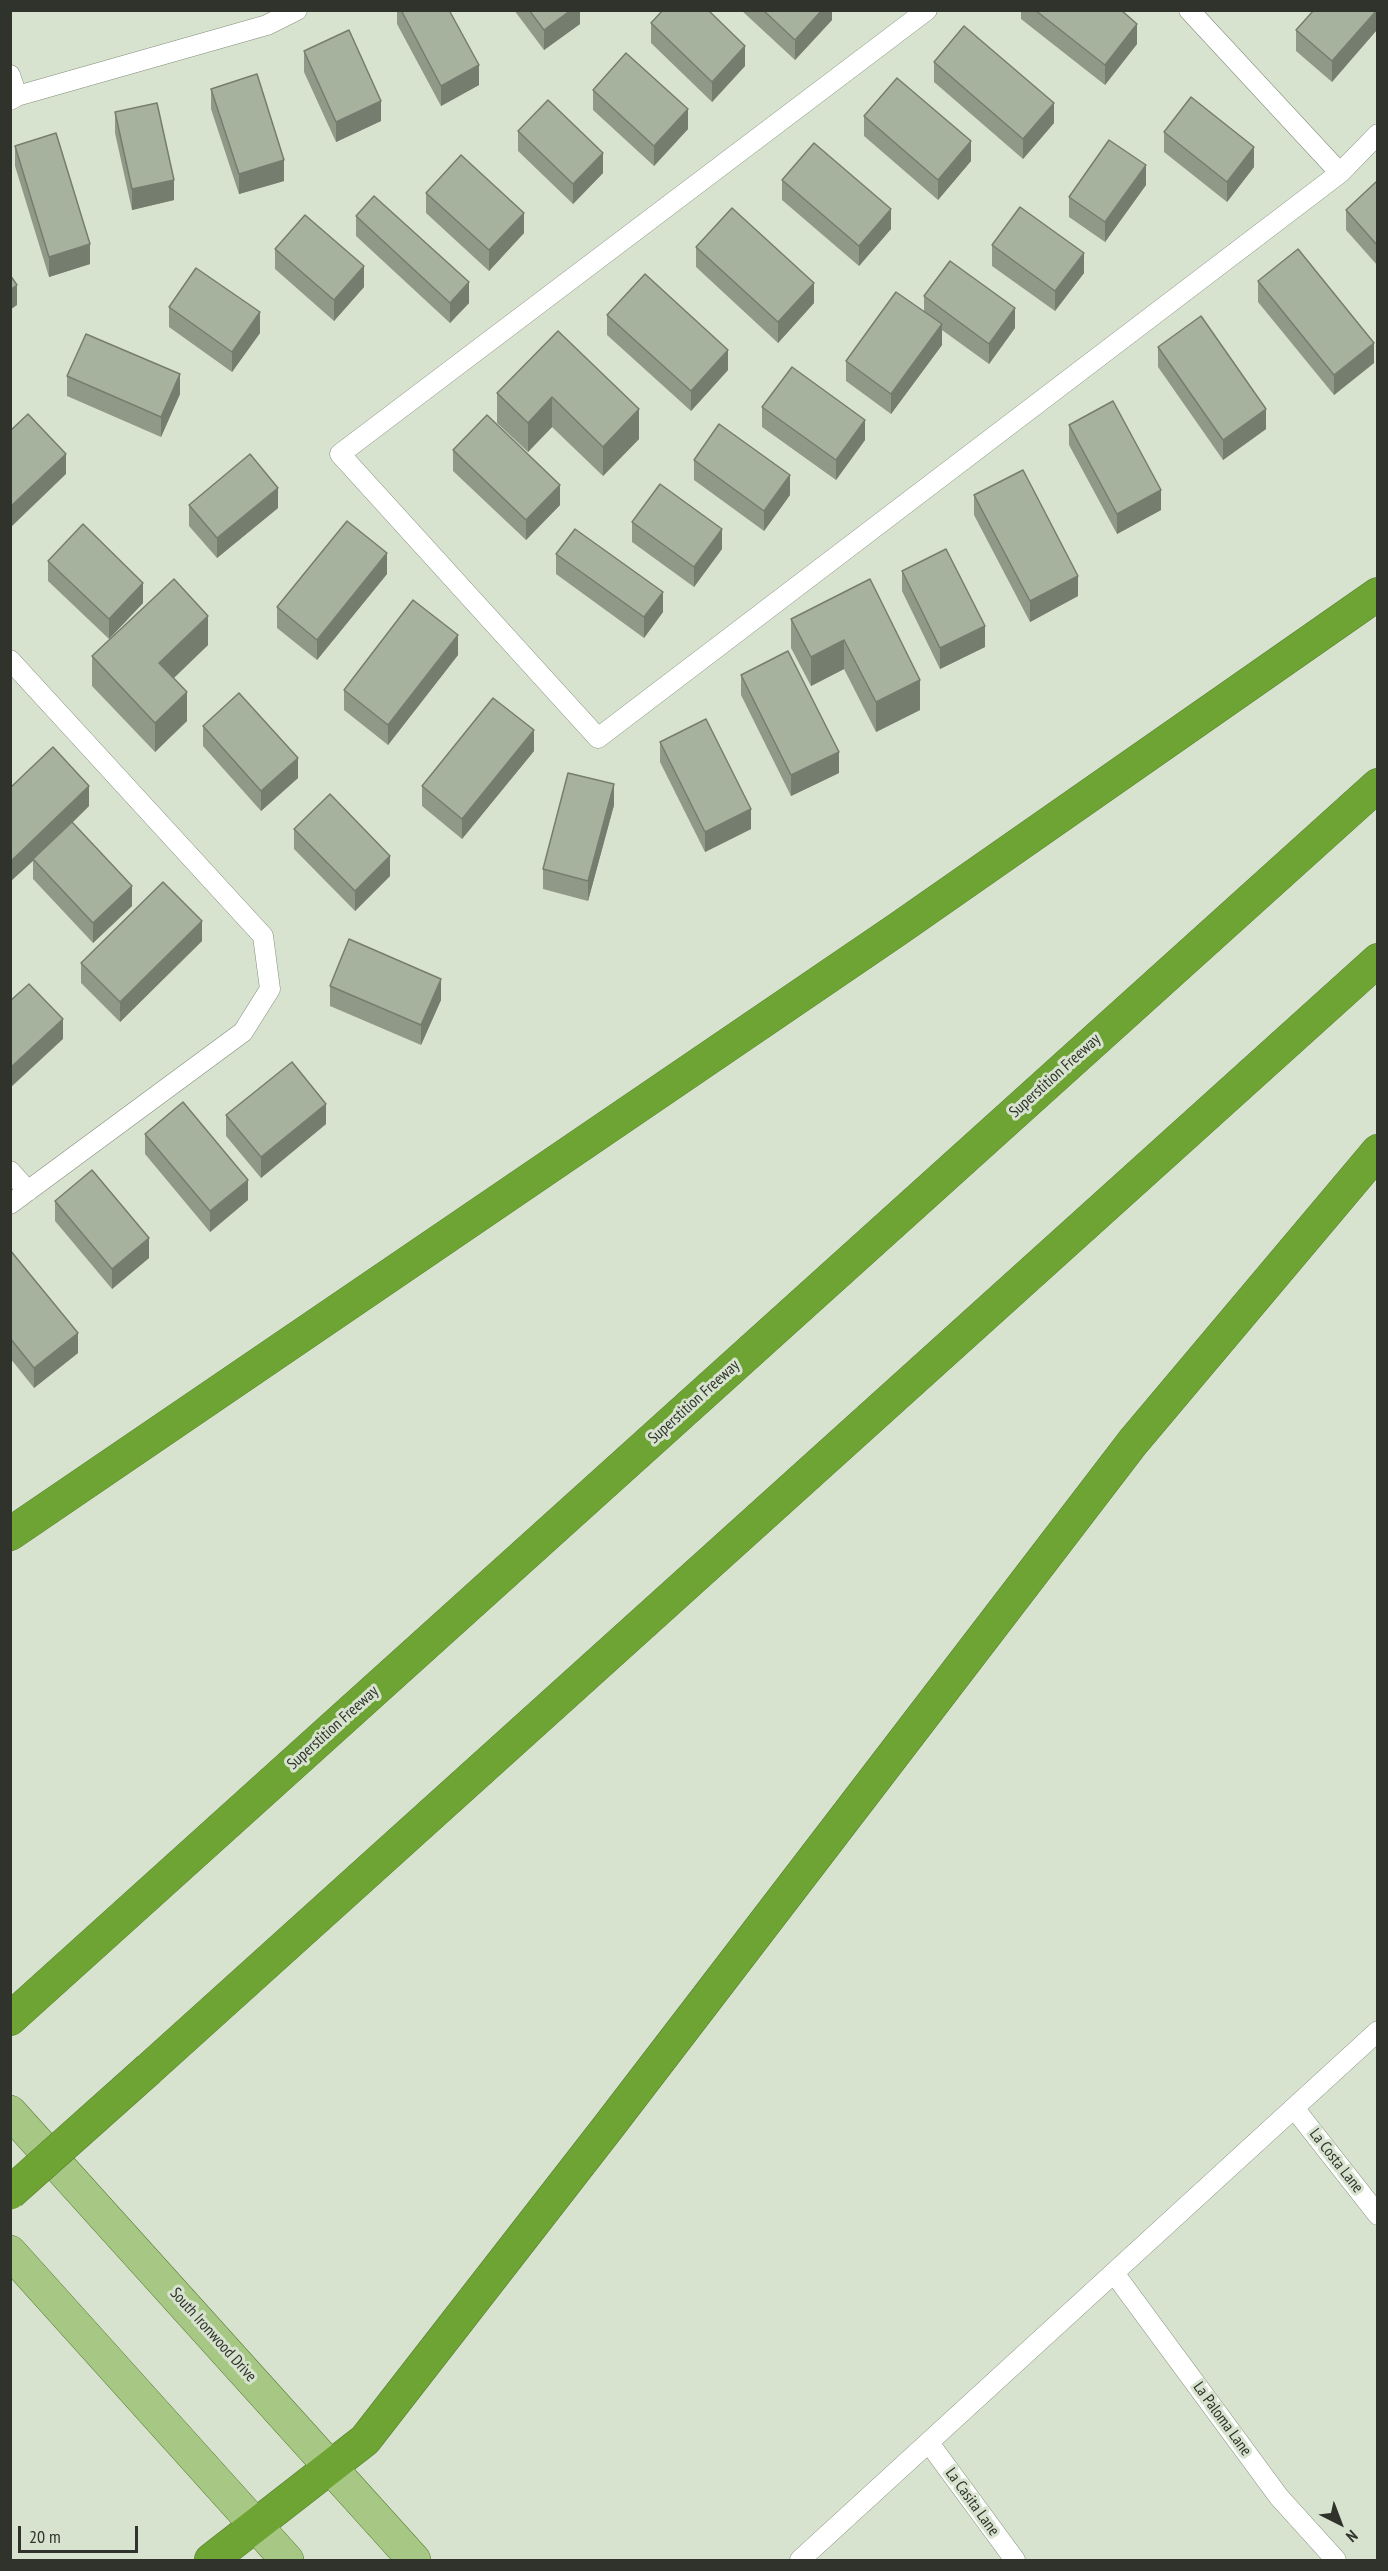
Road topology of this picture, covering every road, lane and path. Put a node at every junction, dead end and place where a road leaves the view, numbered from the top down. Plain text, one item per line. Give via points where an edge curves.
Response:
1 (297, 10) edge
2 (927, 10) edge
3 (1189, 10) edge
4 (10, 75) edge
5 (14, 98) edge
6 (1377, 134) edge
7 (1340, 173) junction
8 (1377, 594) edge
9 (10, 660) edge
10 (1377, 785) edge
11 (1377, 960) edge
12 (1377, 1151) edge
13 (10, 1171) edge
14 (28, 1191) junction
15 (10, 1204) edge
16 (10, 1534) edge
17 (10, 2019) edge
18 (1377, 2031) edge
19 (1294, 2108) junction
20 (10, 2112) edge
21 (10, 2193) edge
22 (1377, 2215) edge
23 (10, 2252) edge
24 (1114, 2273) junction
25 (929, 2443) junction
26 (332, 2467) junction
27 (256, 2527) junction
28 (211, 2560) edge
29 (287, 2560) edge
30 (414, 2560) edge
31 (800, 2560) edge
32 (1015, 2560) edge
33 (1336, 2560) edge

1 - 5 lane via 267,25
2 - 7 lane via 340,454 598,738
3 - 7 lane
4 - 5 lane
6 - 7 lane
8 - 16 highway via 898,928
9 - 14 lane via 263,936 270,988 243,1032
10 - 17 highway, Superstition Freeway
11 - 21 highway, bridge
12 - 26 highway via 1133,1443 365,2440
13 - 14 lane
14 - 15 lane
18 - 19 lane
19 - 22 lane, La Costa Lane
19 - 24 lane
20 - 26 main road, South Ironwood Drive
23 - 27 main road
24 - 25 lane
24 - 33 lane, La Paloma Lane via 1279,2497
25 - 31 lane
25 - 32 lane, La Casita Lane
26 - 27 highway
26 - 30 main road, South Ironwood Drive
27 - 28 highway
27 - 29 main road

